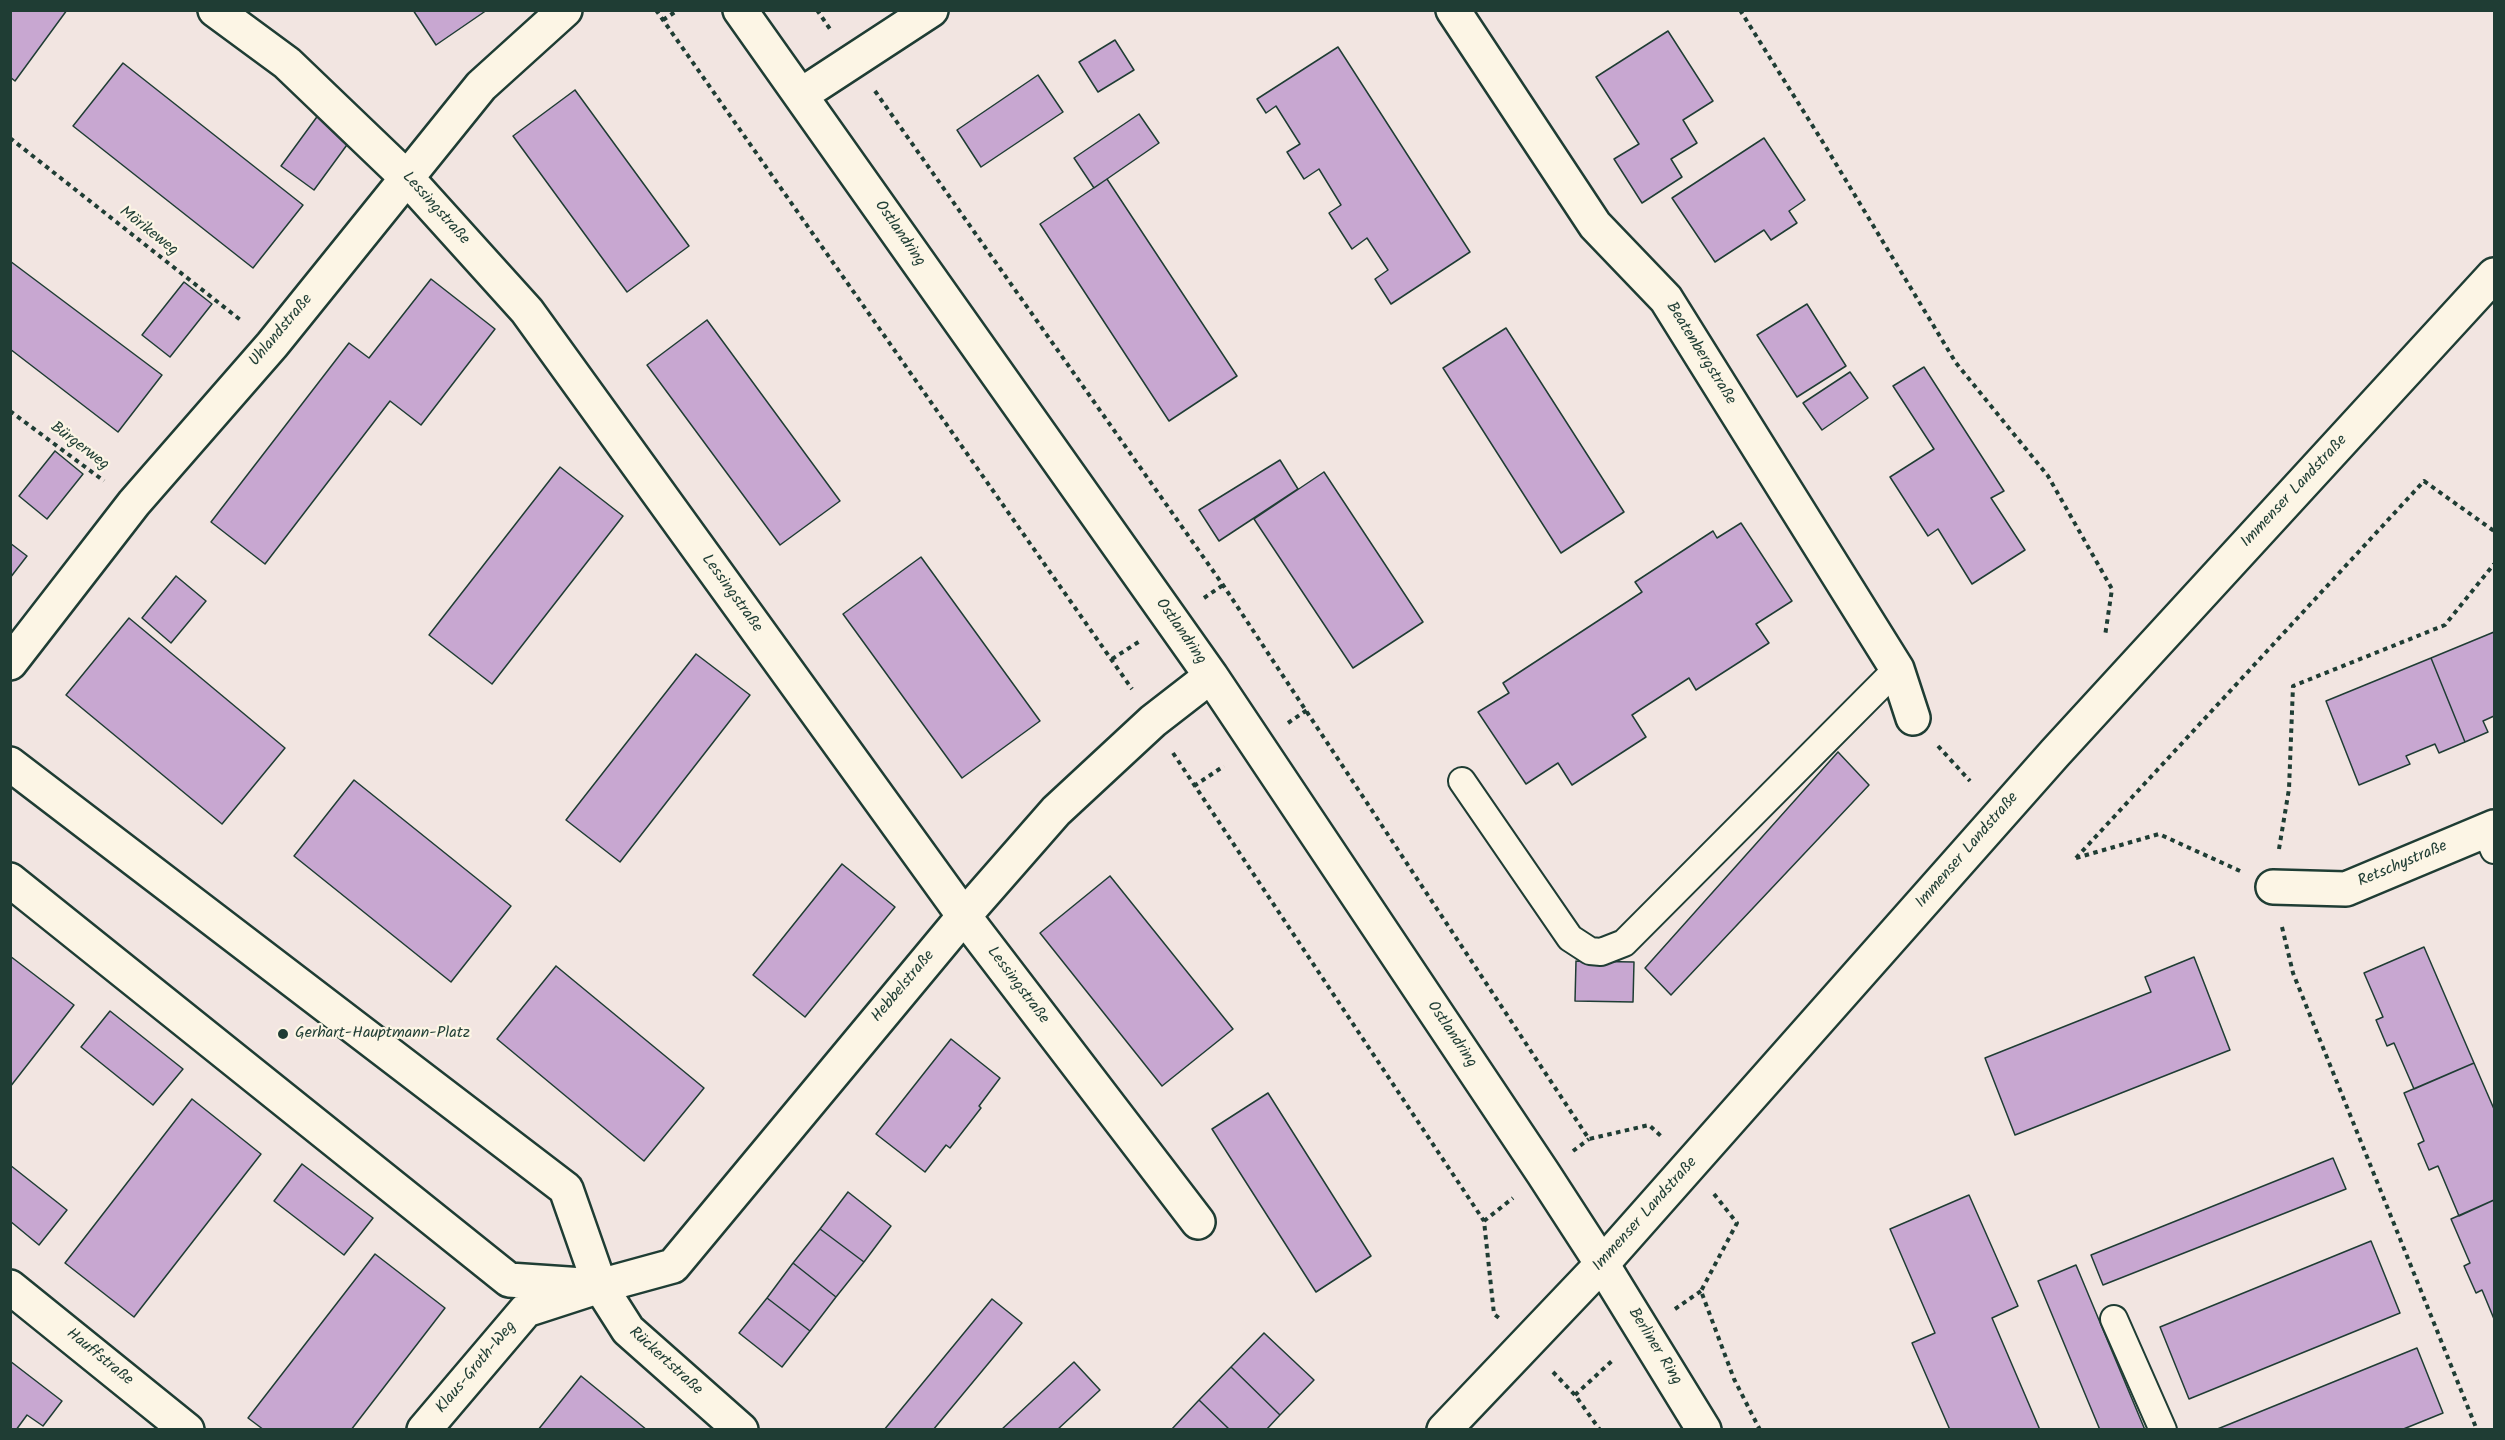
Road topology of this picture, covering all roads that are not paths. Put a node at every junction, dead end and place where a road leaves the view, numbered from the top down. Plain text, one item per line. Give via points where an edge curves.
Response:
1 (215, 10) edge
2 (565, 10) edge
3 (740, 10) edge
4 (931, 10) edge
5 (1453, 10) edge
6 (801, 95) junction
7 (406, 177) junction
8 (2494, 275) edge
9 (10, 663) edge
10 (1898, 669) junction
11 (1211, 676) junction
12 (1913, 718) road end
13 (10, 764) edge
14 (1462, 781) dead end
15 (2492, 836) edge
16 (10, 880) edge
17 (2273, 887) road end
18 (964, 916) junction
19 (1198, 1222) dead end
20 (1602, 1264) junction
21 (600, 1286) junction
22 (10, 1287) edge
23 (2114, 1319) dead end
24 (187, 1430) edge
25 (424, 1430) edge
26 (741, 1430) edge
27 (1443, 1430) edge
28 (1704, 1430) edge
29 (2163, 1430) edge

1 - 7 street, Lessingstraße via 287,63
2 - 7 street, Uhlandstraße via 481,86
3 - 6 street, Ostlandring
4 - 6 street
5 - 10 street, Beatenbergstraße via 1595,225 1666,299
6 - 11 street, Ostlandring
7 - 9 street, Uhlandstraße via 272,345 134,502
7 - 18 street, Lessingstraße via 527,311
8 - 20 street, Immenser Landstraße via 2055,753
10 - 12 street, Beatenbergstraße
10 - 14 lane via 1624,943 1601,952 1590,951 1570,938
11 - 18 street, Hebbelstraße via 1153,721 1056,811
11 - 20 street, Ostlandring
13 - 21 street via 566,1189
15 - 17 street, Retschystraße via 2346,889
16 - 21 street via 509,1280
18 - 19 street, Lessingstraße
18 - 21 street, Hebbelstraße via 673,1266
20 - 27 street, Immenser Landstraße
20 - 28 street, Berliner Ring
21 - 25 street, Klaus-Groth-Weg via 526,1310
21 - 26 street, Rückertstraße via 628,1330
22 - 24 street, Hauffstraße
23 - 29 lane

